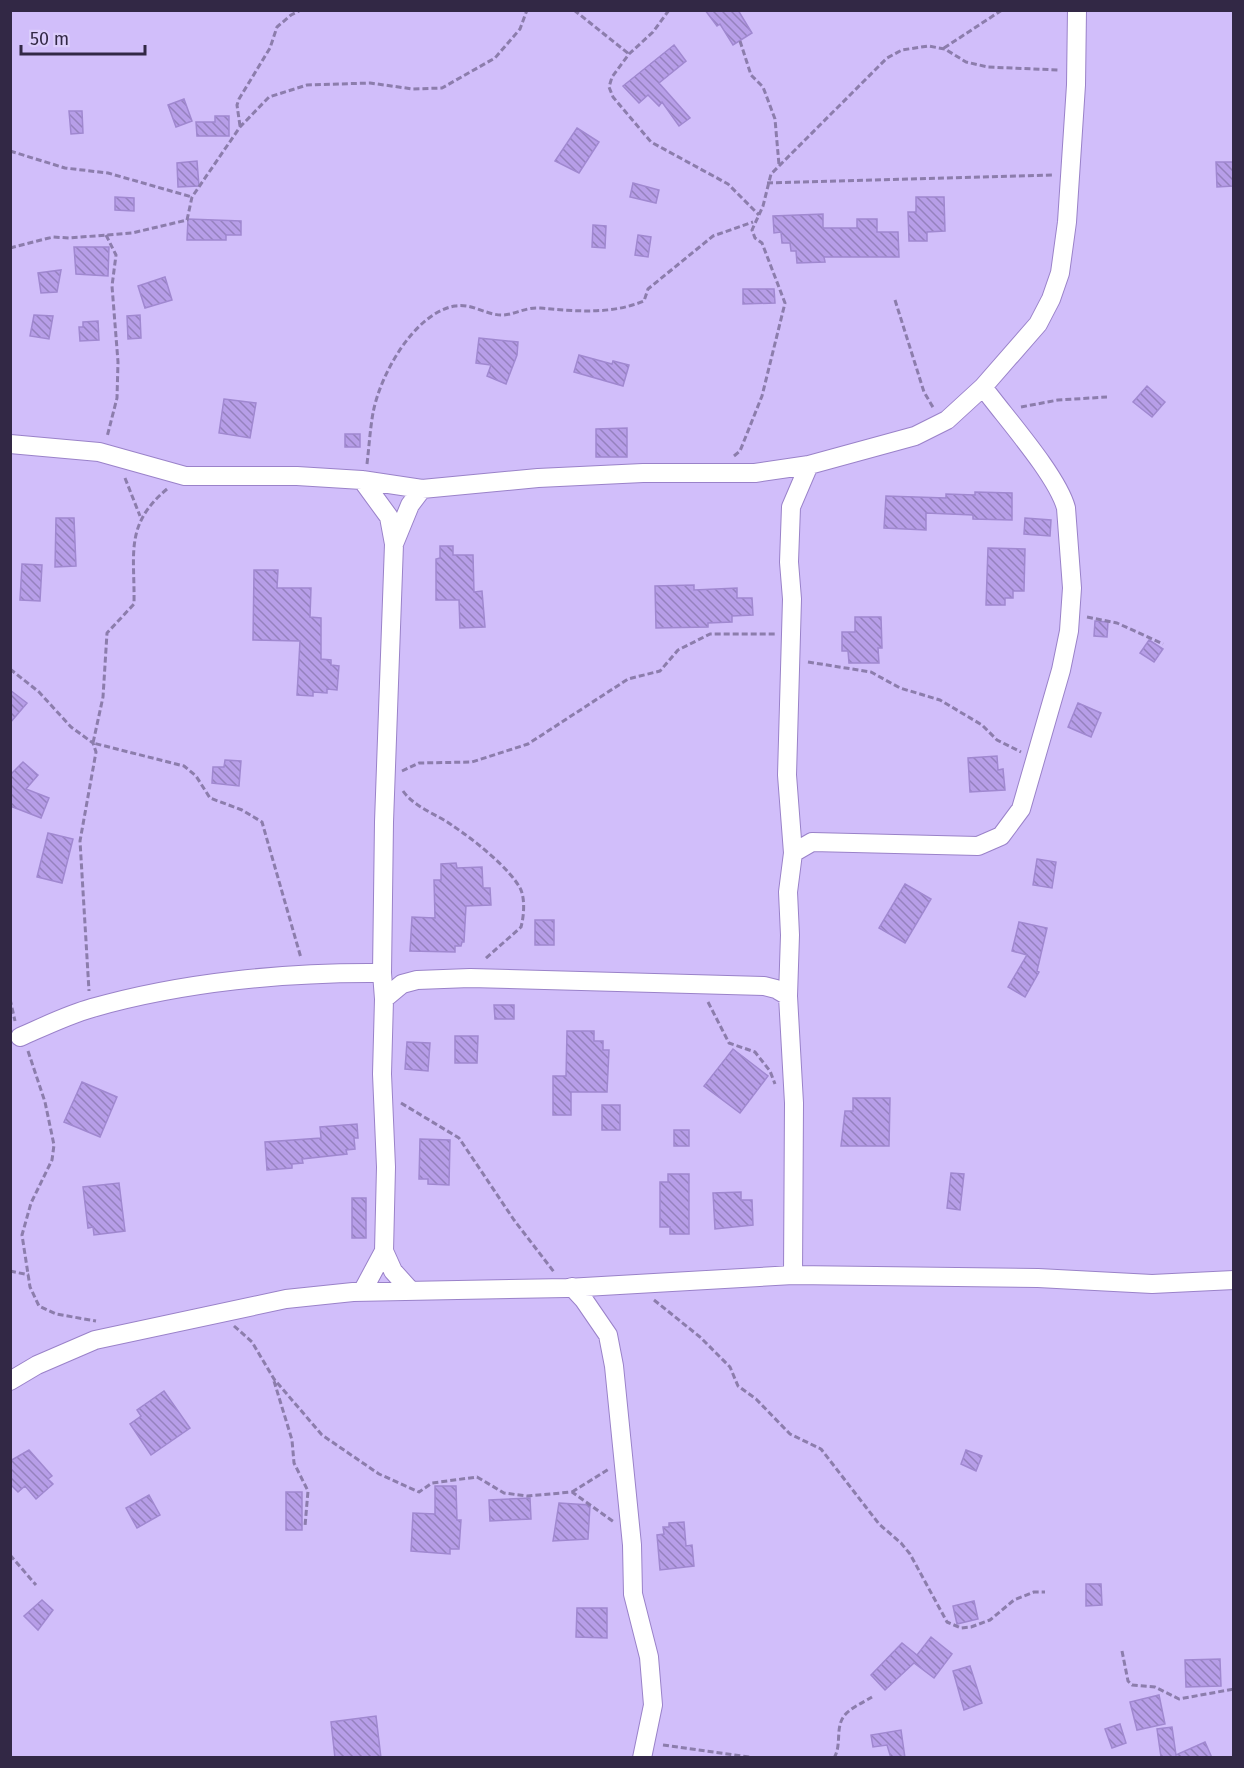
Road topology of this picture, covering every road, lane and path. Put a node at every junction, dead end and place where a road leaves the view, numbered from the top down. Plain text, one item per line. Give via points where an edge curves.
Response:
1 (301, 10) edge
2 (527, 10) edge
3 (574, 10) edge
4 (669, 10) edge
5 (1002, 10) edge
6 (1077, 10) edge
7 (740, 41) dead end
8 (944, 48) junction
9 (629, 54) junction
10 (1076, 70) junction
11 (240, 127) junction
12 (10, 151) edge
13 (779, 165) junction
14 (1070, 175) junction
15 (767, 183) junction
16 (192, 197) junction
17 (759, 215) junction
18 (754, 222) junction
19 (106, 234) junction
20 (10, 248) edge
21 (894, 300) dead end
22 (983, 387) junction
23 (1107, 397) dead end
24 (1002, 413) junction
25 (947, 420) junction
26 (10, 444) edge
27 (106, 453) junction
28 (809, 465) junction
29 (719, 472) junction
30 (178, 476) junction
31 (364, 480) junction
32 (422, 489) junction
33 (140, 517) junction
34 (394, 544) junction
35 (1070, 617) junction
36 (791, 634) junction
37 (1163, 644) dead end
38 (790, 660) junction
39 (10, 669) edge
40 (93, 742) junction
41 (1037, 758) junction
42 (390, 773) junction
43 (793, 853) junction
44 (382, 968) junction
45 (305, 975) junction
46 (470, 978) junction
47 (411, 982) junction
48 (702, 985) junction
49 (788, 996) junction
50 (10, 999) edge
51 (384, 999) junction
52 (90, 1008) junction
53 (20, 1037) junction
54 (382, 1089) junction
55 (794, 1091) junction
56 (384, 1251) junction
57 (10, 1271) edge
58 (29, 1275) junction
59 (794, 1275) junction
60 (1233, 1280) edge
61 (634, 1285) junction
62 (570, 1288) junction
63 (411, 1291) junction
64 (362, 1292) junction
65 (216, 1312) junction
66 (98, 1322) dead end
67 (274, 1379) junction
68 (10, 1381) edge
69 (622, 1461) junction
70 (572, 1492) junction
71 (630, 1524) junction
72 (305, 1526) dead end
73 (10, 1555) edge
74 (36, 1585) dead end
75 (1045, 1592) dead end
76 (1122, 1652) dead end
77 (1233, 1689) edge
78 (872, 1697) dead end
79 (647, 1738) junction
80 (642, 1758) edge
81 (756, 1758) edge
82 (834, 1758) edge

1 - 11 path via 277,27 270,48 239,99
2 - 11 path via 520,29 495,58 442,88 413,89 370,83 307,86 269,96
3 - 9 path
4 - 9 path
5 - 8 path
6 - 10 street
7 - 13 path via 751,75 763,87 775,119
8 - 10 path via 966,62 988,67
8 - 13 path via 902,50 887,58
9 - 17 path via 609,87 637,127 651,142 728,184
10 - 14 street
11 - 16 path
12 - 16 path via 65,168 108,173
13 - 15 path
14 - 15 path
14 - 22 street via 1060,273 1052,299 1038,324
15 - 17 path
16 - 19 path via 188,219 132,233
17 - 18 path
18 - 29 path via 752,230 762,243 786,303 752,424 740,451
18 - 31 path via 713,236 648,289 644,301 634,305 604,311 532,308 506,315 464,305 440,309 422,322 392,364 373,412
19 - 20 path via 53,237
19 - 27 path via 116,255 112,286 118,388
21 - 25 path via 924,392 934,409
22 - 24 street
22 - 25 street
23 - 24 path via 1048,401
24 - 35 street via 1063,496 1072,588
25 - 28 street via 915,436
26 - 27 street
27 - 30 street
27 - 33 path via 129,485
28 - 29 street
28 - 36 street via 791,507
29 - 32 street via 538,478
30 - 31 street
30 - 33 path
31 - 32 street
31 - 34 street via 389,517
32 - 34 street via 410,505
33 - 40 path via 133,557 134,604 107,633 103,697
34 - 42 street
35 - 37 path via 1095,616
35 - 41 street
36 - 38 street
36 - 42 path via 710,634 678,650 660,671 628,679 528,744 472,762 419,763
38 - 41 path via 871,672 900,688 940,700 1011,748
38 - 43 street via 787,775
39 - 40 path via 39,692 71,727
40 - 45 path via 184,766 196,776 210,798 262,822
40 - 52 path via 96,752 80,842
41 - 43 street via 1021,809 1001,836 989,843 957,846 812,842
42 - 44 street
42 - 46 path via 406,795 463,833 520,888 521,927
43 - 49 street via 788,892
44 - 45 street
44 - 47 street
44 - 51 street
45 - 52 street via 183,989
46 - 47 street
46 - 48 street
47 - 51 street via 402,984
48 - 49 street via 764,986
48 - 55 path via 729,1043 755,1053 770,1071 773,1084
49 - 55 street
50 - 53 path
51 - 54 street
52 - 53 street
53 - 58 path via 45,1102 54,1145 52,1161 31,1203 21,1235
54 - 56 street via 386,1167
54 - 62 path via 459,1138 514,1220
55 - 59 street
56 - 63 street via 393,1271
56 - 64 street
57 - 58 path
58 - 66 path via 39,1306 56,1314
59 - 60 street via 1038,1278 1152,1284
59 - 61 street
61 - 62 street
61 - 75 path via 700,1336 730,1366 738,1386 790,1434 821,1449 879,1524 910,1554 947,1622 961,1628 971,1627 990,1620 1014,1600
62 - 63 street
62 - 69 street via 584,1300 608,1335
63 - 64 street
64 - 65 street via 286,1299
65 - 67 path via 252,1342
65 - 68 street via 95,1340
67 - 70 path via 322,1435 410,1490 419,1492 432,1483 477,1477 504,1493 527,1496
67 - 72 path via 292,1440 294,1463 308,1491
69 - 70 path
69 - 71 street
70 - 71 path via 612,1522
71 - 79 street via 633,1594 649,1657 653,1705
73 - 74 path
76 - 77 path via 1132,1685 1155,1687 1179,1699
78 - 82 path via 845,1714
79 - 80 street
79 - 81 path via 664,1746

